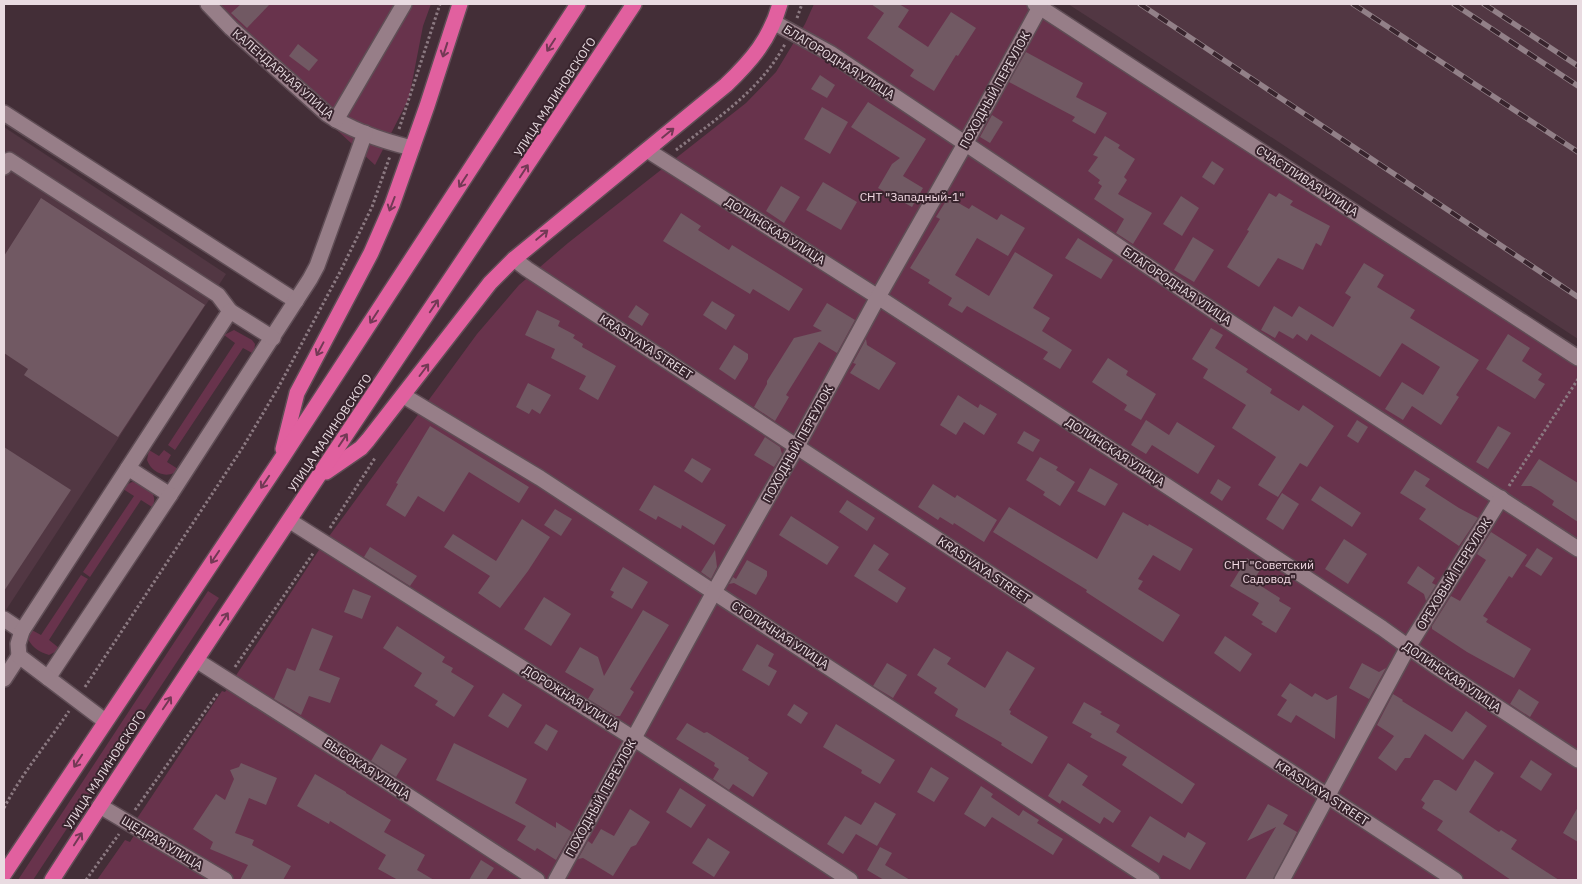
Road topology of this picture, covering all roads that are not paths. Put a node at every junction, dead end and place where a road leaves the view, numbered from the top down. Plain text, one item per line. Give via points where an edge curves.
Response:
1 (208, 4) edge
2 (404, 4) edge
3 (460, 4) edge
4 (578, 4) edge
5 (634, 4) edge
6 (780, 4) edge
7 (1038, 6) edge
8 (775, 22) junction
9 (4, 113) edge
10 (336, 120) junction
11 (366, 133) junction
12 (966, 144) junction
13 (412, 148) junction
14 (648, 150) junction
15 (5, 161) edge
16 (514, 259) junction
17 (878, 297) junction
18 (296, 301) junction
19 (230, 311) junction
20 (273, 338) junction
21 (1578, 358) edge
22 (404, 396) junction
23 (798, 446) junction
24 (282, 458) junction
25 (128, 468) junction
26 (317, 479) junction
27 (170, 495) junction
28 (1501, 498) junction
29 (290, 521) junction
30 (1578, 549) edge
31 (714, 592) junction
32 (4, 619) edge
33 (22, 631) junction
34 (1408, 647) junction
35 (19, 656) junction
36 (196, 660) junction
37 (48, 678) junction
38 (4, 679) edge
39 (105, 721) junction
40 (633, 738) junction
41 (1578, 760) edge
42 (1328, 798) junction
43 (100, 806) junction
44 (4, 874) edge
45 (52, 880) edge
46 (225, 880) edge
47 (537, 880) edge
48 (556, 880) edge
49 (850, 880) edge
50 (1152, 880) edge
51 (1282, 880) edge
52 (1454, 880) edge

1 - 10 street, КАЛЕНДАРНАЯ УЛИЦА via 230,28
2 - 10 street
3 -> 13 highway
4 -> 24 highway
26 -> 5 highway, УЛИЦА МАЛИНОВСКОГО
6 - 8 highway
7 - 12 street, ПОХОДНЫЙ ПЕРЕУЛОК
7 - 21 street, СЧАСТЛИВАЯ УЛИЦА
8 - 12 street, БЛАГОРОДНАЯ УЛИЦА via 830,54
14 -> 8 highway via 746,66 761,48
9 - 18 street
10 - 11 street, КАЛЕНДАРНАЯ УЛИЦА
11 - 13 street, КАЛЕНДАРНАЯ УЛИЦА
11 - 18 street via 317,266
12 - 17 street, ПОХОДНЫЙ ПЕРЕУЛОК
12 - 28 street, БЛАГОРОДНАЯ УЛИЦА via 1233,324
13 -> 24 highway via 371,253 297,393
16 -> 14 highway
14 - 17 street, ДОЛИНСКАЯ УЛИЦА
15 - 19 street via 218,295
22 -> 16 highway via 490,282
16 - 23 street, KRASIVAYA STREET
17 - 23 street, ПОХОДНЫЙ ПЕРЕУЛОК
17 - 34 street, ДОЛИНСКАЯ УЛИЦА
18 - 20 street
19 - 20 street
19 - 25 street
20 - 27 street
22 - 26 highway via 361,448
22 - 31 street, СТОЛИЧНАЯ УЛИЦА via 540,478
23 - 31 street, ПОХОДНЫЙ ПЕРЕУЛОК
23 - 42 street, KRASIVAYA STREET
24 -> 39 highway
25 - 27 street
25 - 33 street
26 - 29 highway, УЛИЦА МАЛИНОВСКОГО
27 - 37 street
28 - 30 street, БЛАГОРОДНАЯ УЛИЦА
28 - 34 street, ОРЕХОВЫЙ ПЕРЕУЛОК
36 -> 29 highway, УЛИЦА МАЛИНОВСКОГО
29 - 40 street, ДОРОЖНАЯ УЛИЦА
31 - 40 street, ПОХОДНЫЙ ПЕРЕУЛОК
31 - 50 street, СТОЛИЧНАЯ УЛИЦА
32 - 33 street
33 - 35 street
34 - 41 street, ДОЛИНСКАЯ УЛИЦА
34 - 42 street, ОРЕХОВЫЙ ПЕРЕУЛОК
35 - 37 street
35 - 38 street
43 -> 36 highway, УЛИЦА МАЛИНОВСКОГО
36 - 47 street, ВЫСОКАЯ УЛИЦА
37 - 39 street
39 -> 44 highway
40 - 48 street, ПОХОДНЫЙ ПЕРЕУЛОК
40 - 49 street, ДОРОЖНАЯ УЛИЦА
42 - 51 street, ОРЕХОВЫЙ ПЕРЕУЛОК
42 - 52 street, KRASIVAYA STREET
45 -> 43 highway, УЛИЦА МАЛИНОВСКОГО
43 - 46 street, ЩЕДРАЯ УЛИЦА

